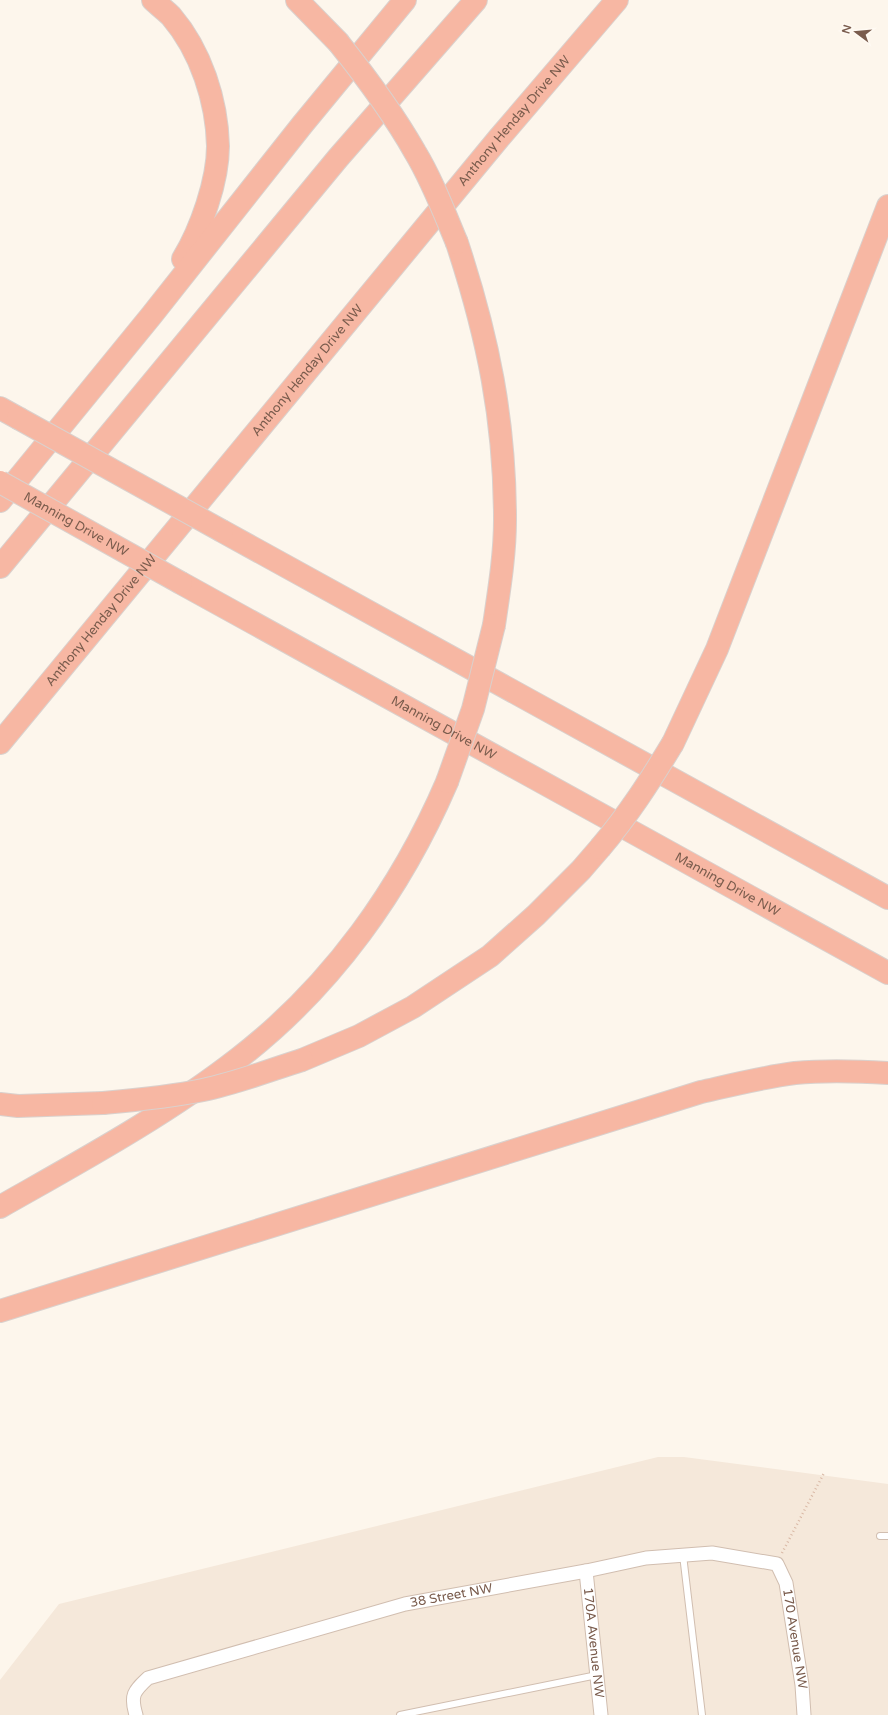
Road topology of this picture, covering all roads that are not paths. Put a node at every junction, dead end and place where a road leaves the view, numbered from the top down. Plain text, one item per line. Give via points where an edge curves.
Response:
1 (152, 0) edge
2 (297, 0) edge
3 (405, 0) edge
4 (476, 0) edge
5 (617, 0) edge
6 (888, 206) edge
7 (151, 316) junction
8 (9, 413) edge
9 (0, 482) edge
10 (0, 501) edge
11 (0, 567) edge
12 (0, 743) edge
13 (888, 898) edge
14 (888, 973) edge
15 (888, 1073) edge
16 (0, 1104) edge
17 (0, 1207) edge
18 (0, 1311) edge
19 (880, 1536) dead end
20 (888, 1536) edge
21 (684, 1555) junction
22 (777, 1564) joint
23 (586, 1571) junction
24 (597, 1675) junction
25 (136, 1715) edge
26 (400, 1715) edge
27 (601, 1715) edge
28 (702, 1715) edge
29 (804, 1715) edge

1 - 7 highway via 171,16 191,45 207,82 216,122 218,147 207,207 194,241
2 - 17 highway, bridge via 338,42 380,97 416,152 457,243 475,299 500,417 504,467 505,521 494,625 473,710 430,821 405,868 378,910 336,964 312,991 240,1058 195,1090
3 - 7 highway
4 - 11 highway via 338,158
5 - 12 highway, Anthony Henday Drive NW via 494,144
6 - 16 highway, bridge via 718,648 673,743 651,780 626,818 581,870 490,956 413,1007 359,1036 302,1060 204,1090 152,1099 18,1106
7 - 10 highway
8 - 13 highway, bridge
9 - 14 highway, Manning Drive NW, bridge
15 - 18 highway via 853,1070 795,1073 701,1092
19 - 20 lane
21 - 22 street, 38 Street NW via 712,1553
21 - 23 street, 38 Street NW via 646,1558
21 - 28 lane
22 - 29 street, 170 Avenue NW via 786,1583 802,1685
23 - 24 street, 170A Avenue NW
23 - 25 street, 38 Street NW via 404,1604 148,1678 136,1689 132,1704
24 - 26 lane
24 - 27 street, 170A Avenue NW

